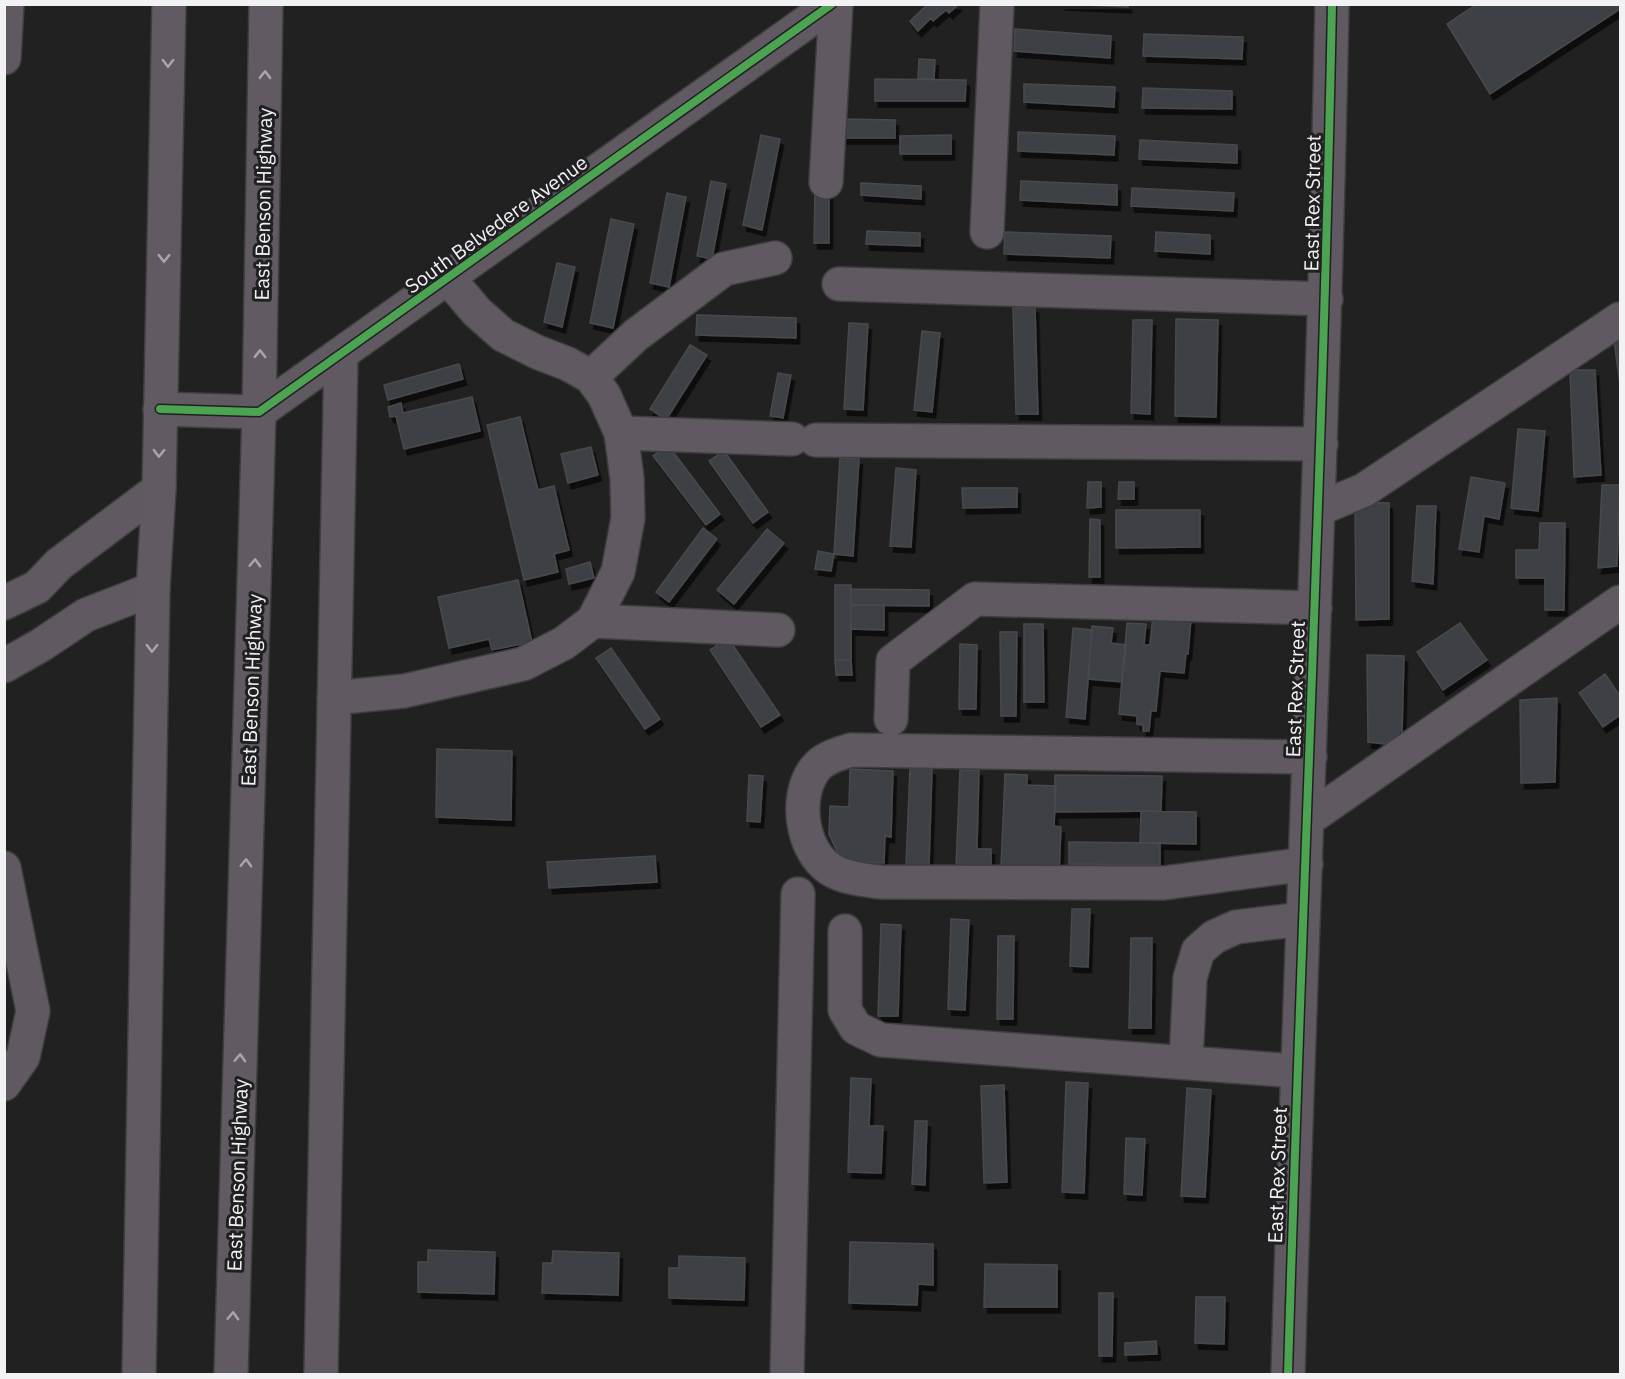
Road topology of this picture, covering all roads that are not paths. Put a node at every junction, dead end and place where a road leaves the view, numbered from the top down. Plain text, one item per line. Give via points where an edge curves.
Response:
1 (7, 4) edge
2 (169, 4) edge
3 (266, 4) edge
4 (834, 4) edge
5 (997, 4) edge
6 (1332, 4) edge
7 (4, 58) edge
8 (826, 182) dead end
9 (987, 232) dead end
10 (775, 258) dead end
11 (448, 278) junction
12 (839, 284) dead end
13 (1326, 299) junction
14 (1620, 319) edge
15 (341, 355) junction
16 (591, 376) junction
17 (160, 409) junction
18 (259, 412) junction
19 (621, 433) junction
20 (1321, 444) junction
21 (159, 489) junction
22 (1319, 509) junction
23 (153, 590) junction
24 (1620, 602) edge
25 (4, 603) edge
26 (1315, 608) junction
27 (593, 621) junction
28 (778, 630) dead end
29 (4, 666) edge
30 (334, 698) junction
31 (891, 719) dead end
32 (1310, 757) junction
33 (1307, 820) junction
34 (1306, 864) junction
35 (4, 868) edge
36 (798, 894) dead end
37 (1303, 919) junction
38 (845, 931) dead end
39 (1186, 1062) junction
40 (1296, 1071) junction
41 (4, 1084) edge
42 (139, 1374) edge
43 (231, 1374) edge
44 (321, 1374) edge
45 (787, 1374) edge
46 (1288, 1374) edge

1 - 7 street
2 -> 17 main road
18 -> 3 main road, East Benson Highway
4 - 8 street
4 - 11 street, South Belvedere Avenue
5 - 9 street
6 - 13 street, East Rex Street
10 - 16 street via 724,269 636,334
11 - 15 street, South Belvedere Avenue
11 - 16 street via 503,335
12 - 13 street
13 - 20 street, East Rex Street
14 - 22 street via 1364,490
15 - 18 street, South Belvedere Avenue
15 - 30 street
16 - 19 street
17 - 18 street
17 -> 21 main road
43 -> 18 main road, East Benson Highway
19 - 20 street via 804,440
19 - 27 street via 628,518 618,572
20 - 22 street, East Rex Street
21 - 23 main road
21 - 25 street via 59,564 37,587
22 - 26 street, East Rex Street
23 - 29 street via 86,615
23 -> 42 main road
24 - 33 street
26 - 31 street via 975,599 893,661
26 - 32 street, East Rex Street
27 - 28 street
27 - 30 street via 564,644 523,664 404,691
30 - 44 street
32 - 33 street, East Rex Street
32 - 34 street via 851,750 832,756 816,768 804,788 804,827 810,849 830,869 852,878 880,882 1164,883
33 - 34 street, East Rex Street
34 - 37 street, East Rex Street
35 - 41 street via 33,1011 23,1057
36 - 45 street
37 - 39 street via 1236,927 1214,937 1198,951 1190,978
37 - 40 street, East Rex Street
38 - 39 street via 845,1010 856,1028 881,1040
39 - 40 street
40 - 46 street, East Rex Street

